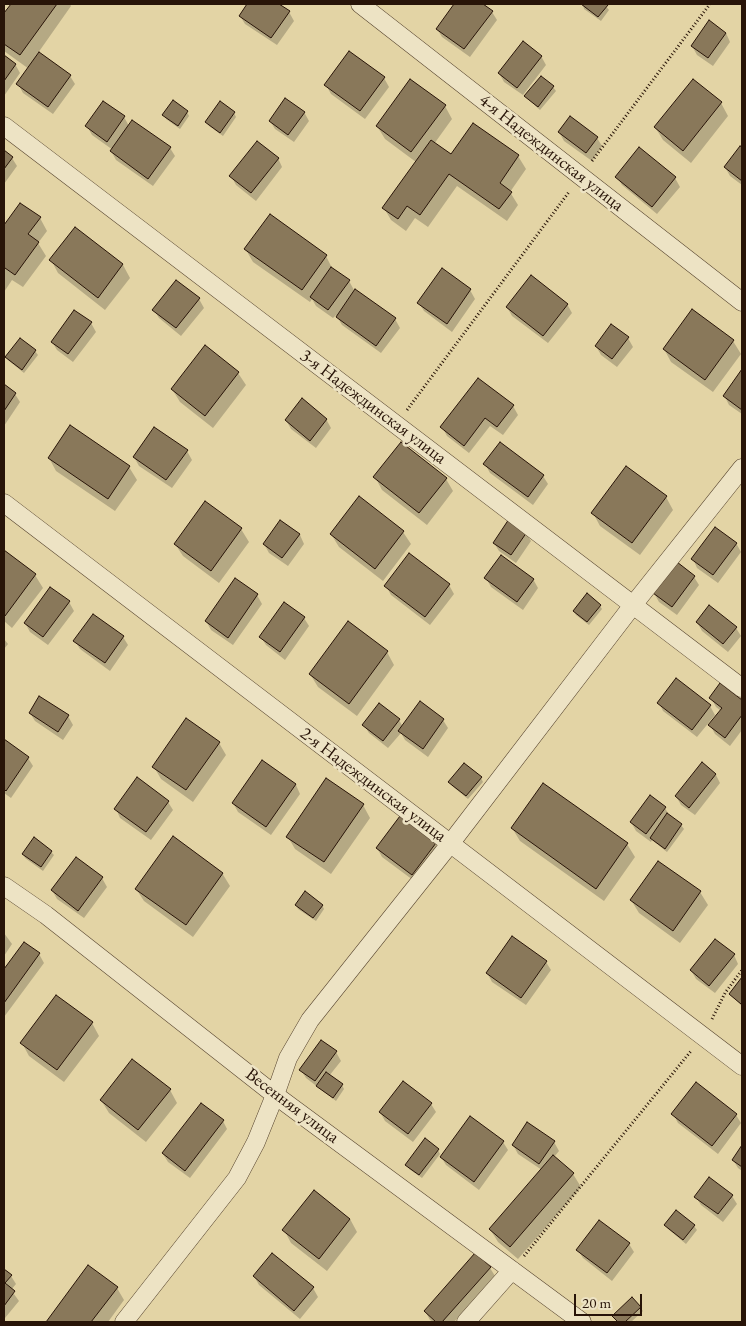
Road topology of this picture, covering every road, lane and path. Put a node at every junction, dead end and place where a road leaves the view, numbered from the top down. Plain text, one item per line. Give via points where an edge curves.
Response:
1 (360, 4) edge
2 (710, 4) edge
3 (4, 126) edge
4 (581, 176) junction
5 (742, 302) edge
6 (396, 424) junction
7 (742, 468) edge
8 (4, 503) edge
9 (633, 606) junction
10 (742, 688) edge
11 (450, 844) junction
12 (4, 886) edge
13 (742, 970) edge
14 (703, 1036) junction
15 (742, 1066) edge
16 (275, 1095) junction
17 (512, 1270) junction
18 (124, 1322) edge
19 (466, 1322) edge
20 (582, 1322) edge

1 - 4 street, 4-я Надеждинская улица
2 - 4 path
3 - 6 street, 3-я Надеждинская улица
4 - 5 street, 4-я Надеждинская улица
4 - 6 path
6 - 9 street, 3-я Надеждинская улица
7 - 9 street
8 - 11 street, 2-я Надеждинская улица
9 - 10 street, 3-я Надеждинская улица
9 - 11 street
11 - 14 street, 2-я Надеждинская улица
11 - 16 street via 310,1020 288,1058
12 - 16 street, Весенняя улица via 46,915
13 - 14 path
14 - 15 street, 2-я Надеждинская улица
14 - 17 path
16 - 17 street, Весенняя улица
16 - 18 street via 237,1178
17 - 19 street
17 - 20 street, Весенняя улица

